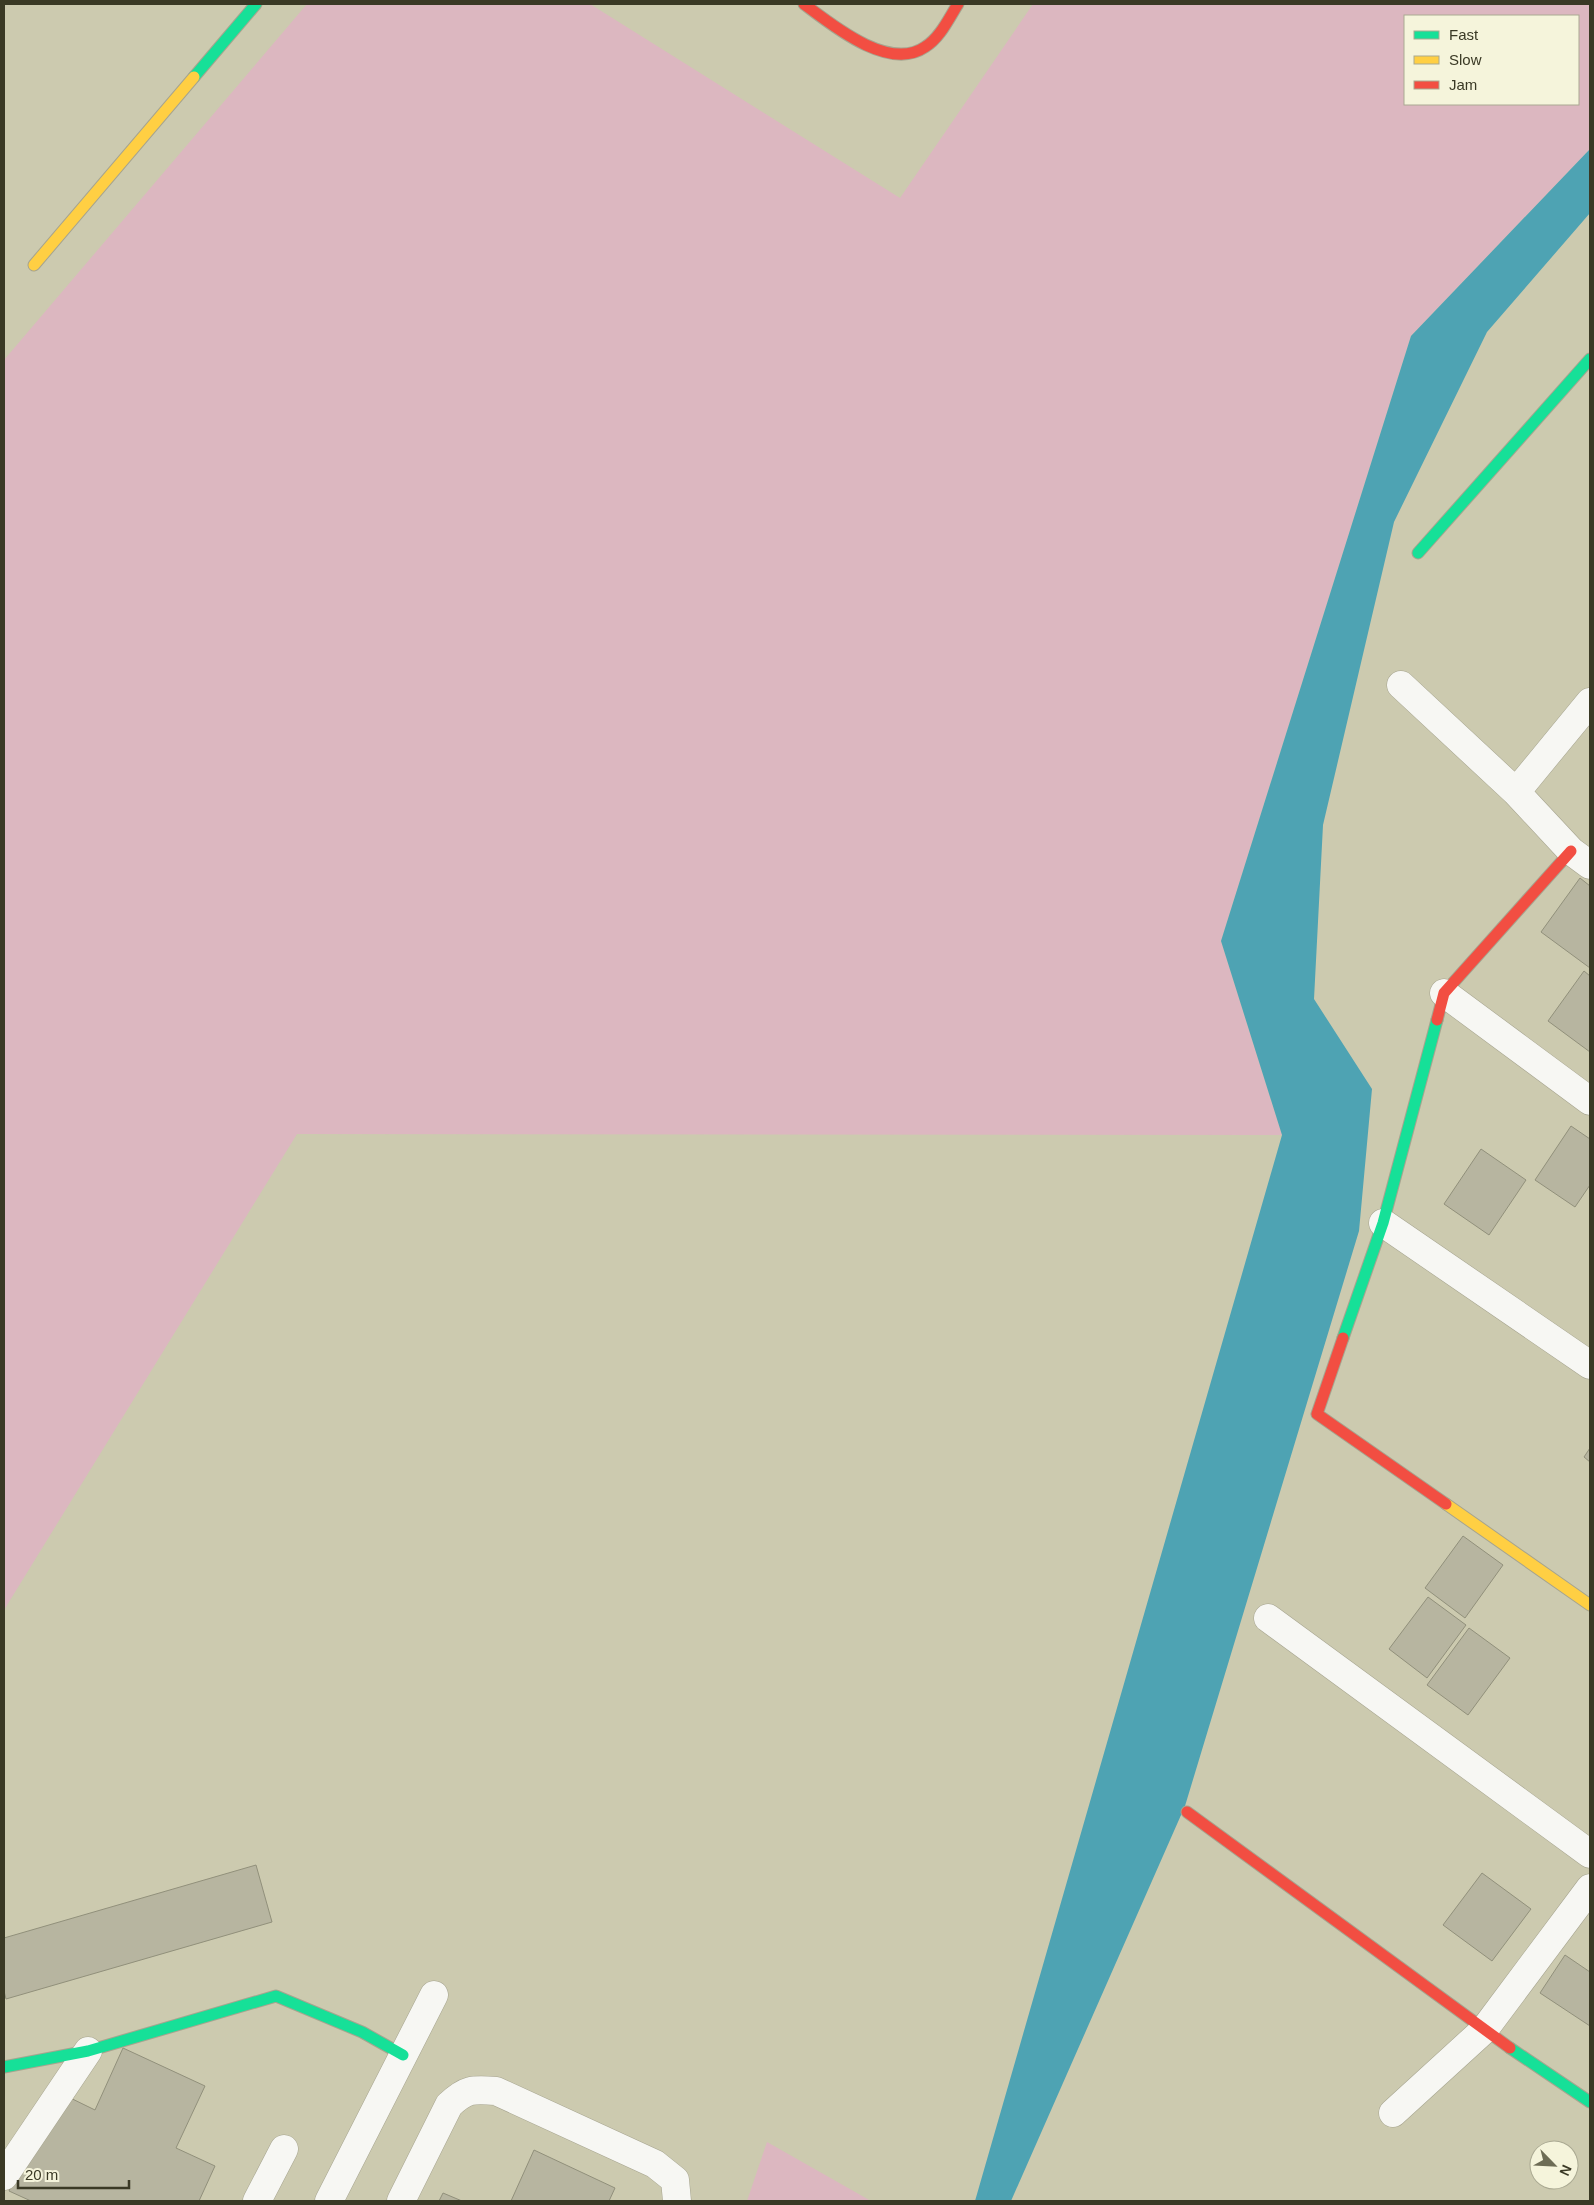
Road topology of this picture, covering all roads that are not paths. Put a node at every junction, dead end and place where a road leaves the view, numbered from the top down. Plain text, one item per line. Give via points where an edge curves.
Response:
1 (256, 4) edge
2 (804, 4) edge
3 (958, 4) edge
4 (34, 265) dead end
5 (1590, 360) edge
6 (1418, 553) dead end
7 (1401, 685) dead end
8 (1590, 702) edge
9 (1516, 792) junction
10 (1581, 858) edge
11 (1444, 992) junction
12 (1590, 1101) edge
13 (1383, 1223) junction
14 (1590, 1365) edge
15 (1590, 1605) edge
16 (1268, 1618) dead end
17 (1187, 1812) dead end
18 (1590, 1854) edge
19 (1590, 1888) edge
20 (434, 1995) dead end
21 (1484, 2030) junction
22 (88, 2051) junction
23 (403, 2055) junction
24 (4, 2067) edge
25 (1590, 2102) edge
26 (1393, 2113) dead end
27 (284, 2149) dead end
28 (4, 2176) edge
29 (257, 2201) edge
30 (329, 2201) edge
31 (401, 2201) edge
32 (677, 2201) edge

1 - 4 street
2 - 3 street via 856,41 883,51 910,53 925,49
5 - 6 street
7 - 9 street
8 - 9 street
9 - 10 street
10 - 11 street
11 - 12 street
11 - 13 street
13 - 14 street
13 - 15 street via 1317,1414
16 - 18 street
17 - 21 street
19 - 21 street
20 - 23 street
21 - 25 street
21 - 26 street
22 - 23 street via 276,1996 362,2032
22 - 24 street
22 - 28 street
23 - 30 street
27 - 29 street
31 - 32 street via 449,2105 462,2093 479,2089 496,2091 655,2164 675,2180

